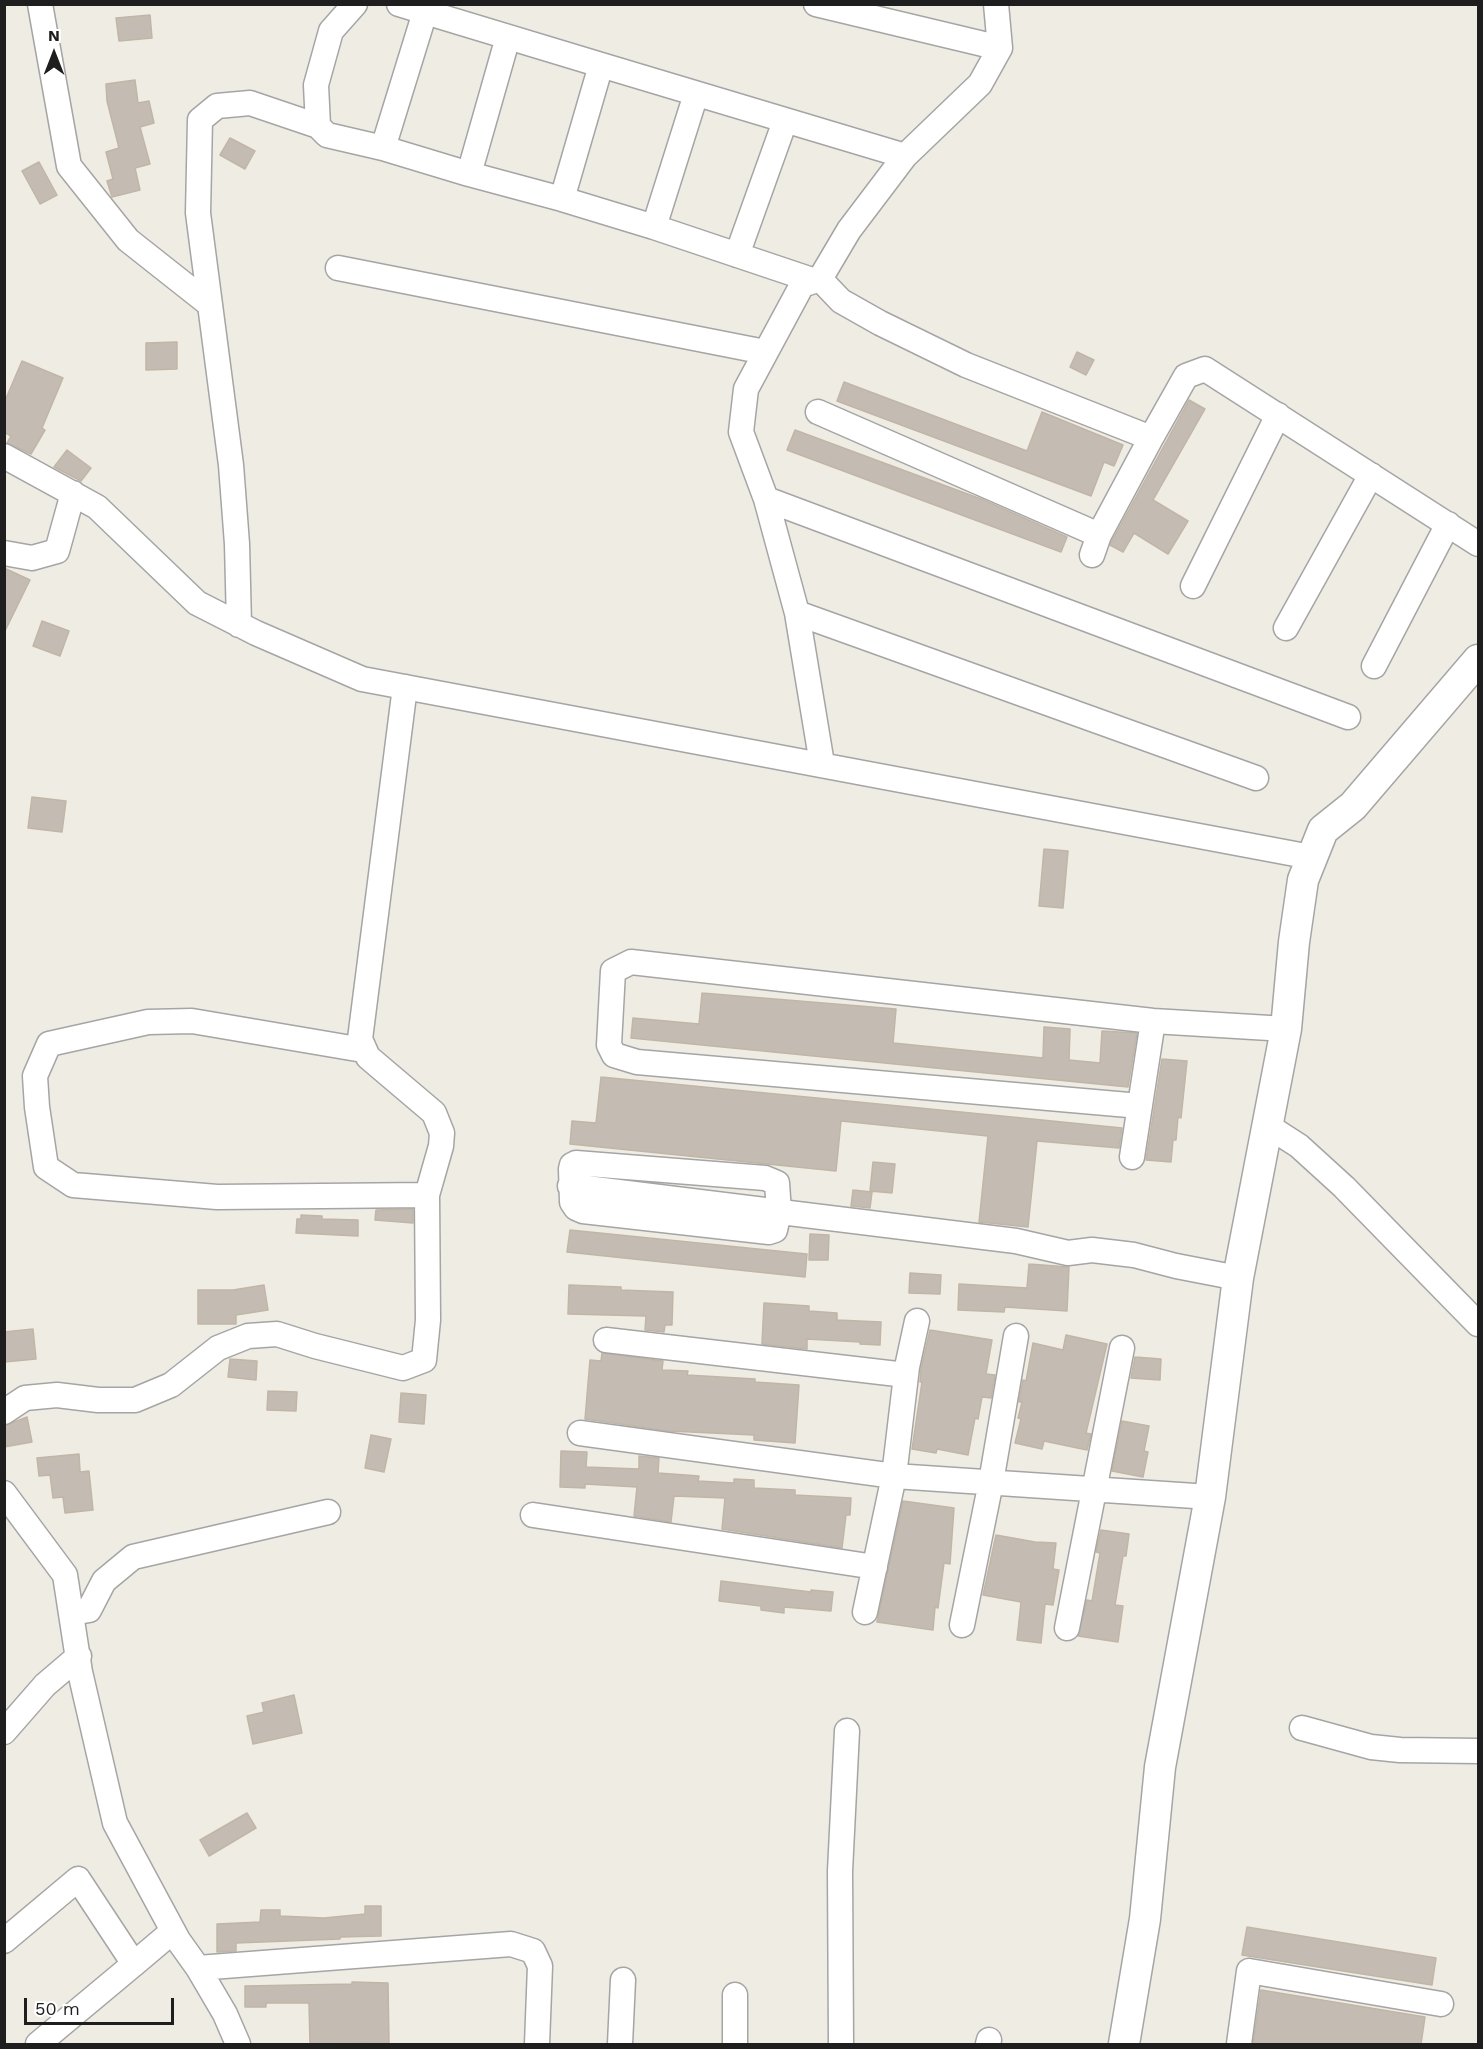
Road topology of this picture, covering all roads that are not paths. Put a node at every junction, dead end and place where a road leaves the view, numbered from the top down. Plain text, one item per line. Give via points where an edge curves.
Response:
1 (40, 4) edge
2 (355, 4) edge
3 (399, 4) edge
4 (816, 4) edge
5 (996, 4) edge
6 (426, 12) junction
7 (508, 37) junction
8 (1000, 48) junction
9 (601, 64) junction
10 (696, 94) junction
11 (785, 121) junction
12 (318, 126) junction
13 (383, 148) junction
14 (905, 156) junction
15 (469, 174) junction
16 (562, 199) junction
17 (654, 227) junction
18 (737, 255) junction
19 (338, 268) dead end
20 (816, 280) junction
21 (209, 304) junction
22 (765, 352) junction
23 (818, 412) dead end
24 (1278, 415) junction
25 (1151, 438) junction
26 (4, 456) edge
27 (1371, 475) junction
28 (73, 494) junction
29 (766, 499) junction
30 (1448, 524) junction
31 (1479, 544) edge
32 (4, 553) edge
33 (1193, 586) dead end
34 (797, 613) junction
35 (239, 625) junction
36 (1286, 628) dead end
37 (1479, 660) edge
38 (1374, 666) dead end
39 (405, 687) junction
40 (1348, 717) dead end
41 (822, 764) junction
42 (1256, 778) dead end
43 (1311, 857) junction
44 (1153, 1021) junction
45 (1286, 1029) junction
46 (363, 1050) junction
47 (1140, 1106) junction
48 (1268, 1125) junction
49 (1132, 1157) dead end
50 (570, 1186) dead end
51 (427, 1194) junction
52 (1238, 1278) junction
53 (917, 1321) dead end
54 (1479, 1324) edge
55 (1016, 1336) dead end
56 (606, 1340) dead end
57 (1122, 1348) dead end
58 (906, 1375) junction
59 (4, 1412) edge
60 (580, 1433) dead end
61 (894, 1476) junction
62 (991, 1482) junction
63 (1095, 1490) junction
64 (4, 1493) edge
65 (1210, 1497) junction
66 (328, 1512) dead end
67 (533, 1515) dead end
68 (875, 1567) junction
69 (865, 1612) dead end
70 (72, 1613) junction
71 (962, 1625) dead end
72 (1067, 1628) dead end
73 (79, 1656) junction
74 (1302, 1728) dead end
75 (847, 1731) dead end
76 (4, 1732) edge
77 (1479, 1751) edge
78 (173, 1931) junction
79 (4, 1941) edge
80 (134, 1964) junction
81 (198, 1968) junction
82 (623, 1980) dead end
83 (735, 1995) dead end
84 (1441, 2004) dead end
85 (38, 2044) edge
86 (238, 2044) edge
87 (537, 2044) edge
88 (620, 2044) edge
89 (735, 2044) edge
90 (841, 2044) edge
91 (1125, 2044) edge
92 (1239, 2044) edge

1 - 21 street via 69,166 128,240
2 - 12 street via 331,31 316,85
3 - 6 street
4 - 8 street
5 - 8 street
6 - 7 street
6 - 13 street
7 - 9 street
7 - 15 street
8 - 14 street via 980,84
9 - 10 street
9 - 16 street
10 - 11 street
10 - 17 street
11 - 14 street
11 - 18 street
12 - 13 street via 327,135
12 - 21 street via 250,103 218,106 200,120 198,213
13 - 15 street
14 - 20 street
15 - 16 street
16 - 17 street
17 - 18 street
18 - 20 street
19 - 22 street
20 - 22 street via 802,285
20 - 25 street via 880,323 966,365
21 - 35 street via 231,465
22 - 29 street via 746,389 741,432
23 - 25 street via 1096,545
24 - 25 street via 1205,369 1186,376
24 - 27 street
24 - 33 street
26 - 28 street
27 - 30 street
27 - 36 street
28 - 32 street via 57,551 32,558
28 - 35 street via 97,507 197,603
29 - 34 street
29 - 40 street
30 - 31 street
30 - 38 street
34 - 41 street
34 - 42 street
35 - 39 street via 362,679
37 - 43 street via 1353,806 1323,830
39 - 41 street
39 - 46 street via 360,1039
41 - 43 street
43 - 45 street via 1303,880
44 - 45 street
44 - 47 street
44 - 47 street via 631,962 613,970 609,1045 614,1055 638,1062
45 - 48 street
46 - 51 street via 435,1113 440,1124 441,1146
46 - 51 street via 192,1021 148,1022 49,1044 35,1076 46,1167 73,1185 218,1197
47 - 49 street
48 - 52 street
48 - 54 street via 1299,1146 1344,1187
50 - 52 street via 1016,1241 1068,1252 1092,1250 1134,1255
51 - 59 street via 429,1320 424,1360 404,1368 277,1334 248,1336 218,1348 171,1385 135,1400 57,1395 25,1398
52 - 65 street
53 - 58 street
55 - 62 street
56 - 58 street
57 - 63 street
58 - 61 street
60 - 61 street
61 - 62 street
61 - 68 street
62 - 63 street
62 - 71 street
63 - 65 street
63 - 72 street
64 - 70 street via 65,1575
65 - 91 street via 1160,1767 1145,1919
66 - 70 street via 133,1557 104,1581 89,1610
67 - 68 street
68 - 69 street
70 - 73 street
73 - 76 street via 45,1684
73 - 78 street via 115,1823
74 - 77 street via 1371,1747
75 - 90 street via 840,1871
78 - 80 street
78 - 81 street
79 - 80 street via 78,1879
80 - 85 street
81 - 86 street
81 - 87 street via 511,1944 533,1951 540,1966
82 - 88 street
83 - 89 street
84 - 92 street via 1249,1971

